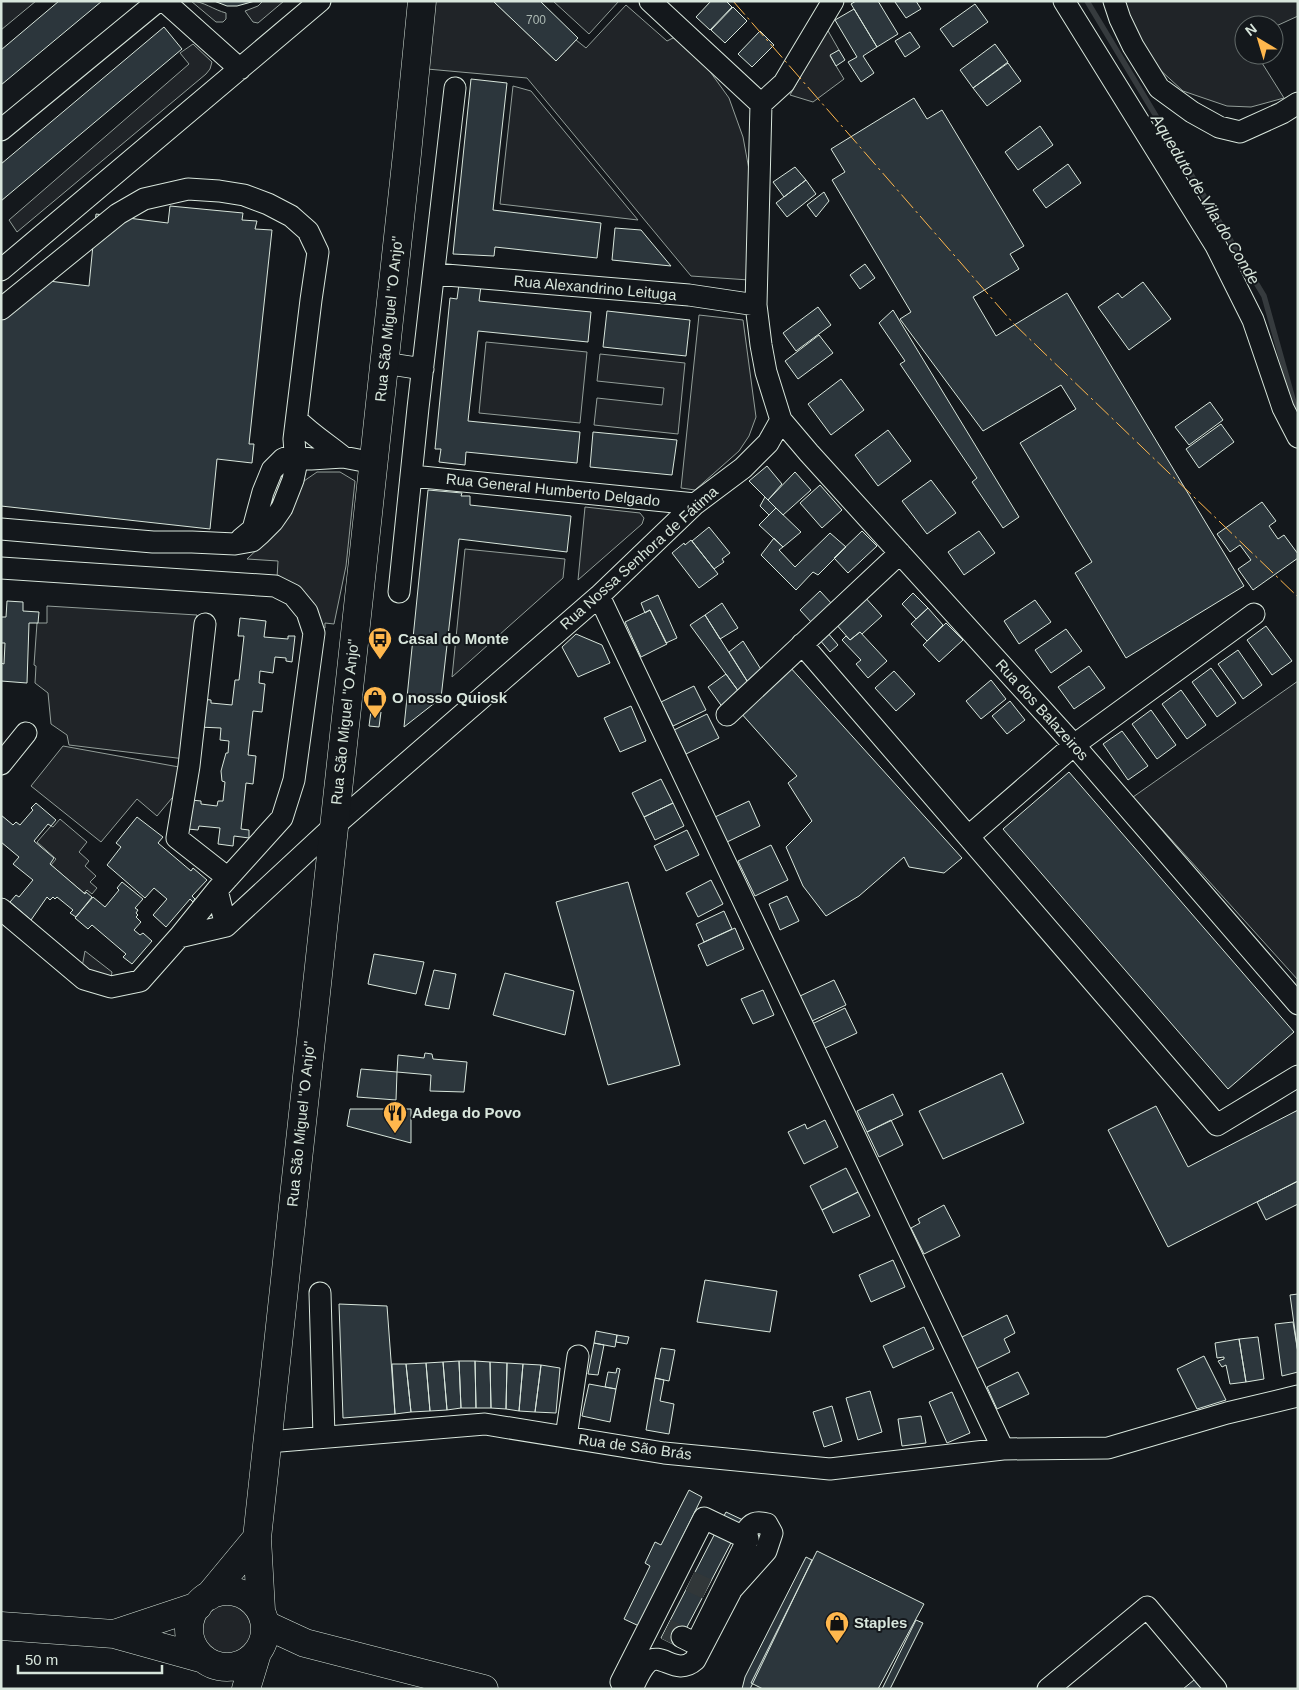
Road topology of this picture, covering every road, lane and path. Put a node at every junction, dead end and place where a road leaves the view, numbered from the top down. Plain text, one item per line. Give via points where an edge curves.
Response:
1 (158, 1) edge
2 (164, 1) edge
3 (320, 1) edge
4 (650, 1) edge
5 (833, 1) edge
6 (1064, 1) edge
7 (1114, 1) edge
8 (419, 6) edge
9 (240, 69) junction
10 (455, 88) dead end
11 (1298, 102) edge
12 (761, 104) junction
13 (1, 130) edge
14 (1, 270) edge
15 (434, 274) junction
16 (756, 305) junction
17 (1, 309) edge
18 (384, 363) junction
19 (423, 369) junction
20 (782, 420) junction
21 (1298, 436) edge
22 (299, 444) junction
23 (343, 457) junction
24 (374, 464) junction
25 (412, 476) junction
26 (695, 504) junction
27 (163, 525) dead end
28 (1, 529) edge
29 (192, 542) junction
30 (900, 553) junction
31 (1, 568) edge
32 (399, 592) dead end
33 (599, 596) junction
34 (1254, 614) dead end
35 (205, 624) dead end
36 (802, 644) junction
37 (727, 715) dead end
38 (26, 733) dead end
39 (1074, 745) junction
40 (1, 764) edge
41 (334, 826) junction
42 (969, 836) junction
43 (222, 884) junction
44 (1, 909) edge
45 (226, 926) junction
46 (178, 937) junction
47 (1298, 1004) edge
48 (1298, 1076) edge
49 (320, 1293) dead end
50 (578, 1356) dead end
51 (1298, 1396) edge
52 (324, 1437) junction
53 (566, 1437) junction
54 (268, 1442) junction
55 (1002, 1449) junction
56 (257, 1538) junction
57 (748, 1539) junction
58 (698, 1585) junction
59 (203, 1601) junction
60 (1, 1626) edge
61 (666, 1629) junction
62 (114, 1634) junction
63 (261, 1634) junction
64 (216, 1671) edge
65 (246, 1689) edge
66 (484, 1689) edge
67 (618, 1689) edge
68 (632, 1689) edge
69 (1048, 1689) edge
70 (1216, 1689) edge

1 - 13 street
2 - 9 street
3 - 9 street
4 - 12 street
5 - 12 street via 784,83
6 - 21 street via 1216,246 1253,320 1283,408
7 - 11 street via 1132,46 1159,88 1219,127 1240,132
8 - 18 main road, Rua São Miguel "O Anjo"
9 - 14 street
10 - 15 street
12 - 16 street
15 - 16 street, Rua Alexandrino Leituga via 689,296
15 - 19 street
16 - 20 street via 766,372
17 - 22 street via 118,214 144,199 188,189 244,195 268,204 291,216 308,231 318,252
18 - 19 street
18 - 24 main road, Rua São Miguel "O Anjo"
19 - 25 street
20 - 26 street, Rua Nossa Senhora de Fátima via 768,443 743,468
20 - 30 street, Rua dos Balazeiros
22 - 23 street
22 - 23 street via 308,432
22 - 29 street via 293,480 282,508 252,541 235,544
23 - 24 street
24 - 41 main road, Rua São Miguel "O Anjo"
25 - 26 street, Rua General Humberto Delgado
25 - 32 street
26 - 33 street, Rua Nossa Senhora de Fátima
27 - 29 street via 166,533
28 - 29 street via 153,542
30 - 36 street
30 - 39 street, Rua dos Balazeiros
31 - 43 street via 275,586 293,595 307,612 314,633 294,780 282,818
33 - 41 street, Rua Nossa Senhora de Fátima
33 - 55 street
34 - 39 street
35 - 43 street via 189,766 177,838
36 - 37 street
36 - 42 street
38 - 40 street
39 - 42 street
39 - 47 street, Rua dos Balazeiros
41 - 45 street, Rua Nossa Senhora de Fátima
41 - 54 main road, Rua São Miguel "O Anjo"
42 - 48 street via 1217,1125
43 - 45 street
43 - 46 street
44 - 46 street via 84,979 111,987 140,981
45 - 46 street
49 - 52 street
50 - 53 street
51 - 55 street, Rua de São Brás via 1108,1448
52 - 53 street, Rua de São Brás via 485,1424
52 - 54 street, Rua de São Brás
53 - 55 street, Rua de São Brás via 664,1453 830,1469
54 - 56 main road, Rua São Miguel "O Anjo"
56 - 59 main road
56 - 63 main road, Rua São Miguel "O Anjo"
57 - 58 street
57 - 58 street via 704,1518
57 - 68 street via 746,1532 758,1521 767,1524 772,1533 766,1551 732,1589 695,1660 681,1667 650,1660
58 - 61 street
58 - 61 street via 696,1644
59 - 62 main road
59 - 63 main road via 220,1592 244,1594 253,1601
59 - 64 main road via 192,1616 191,1640
60 - 62 main road
61 - 67 street
62 - 64 main road
63 - 64 main road via 249,1660
63 - 65 main road
63 - 66 main road
69 - 70 street via 1147,1607

